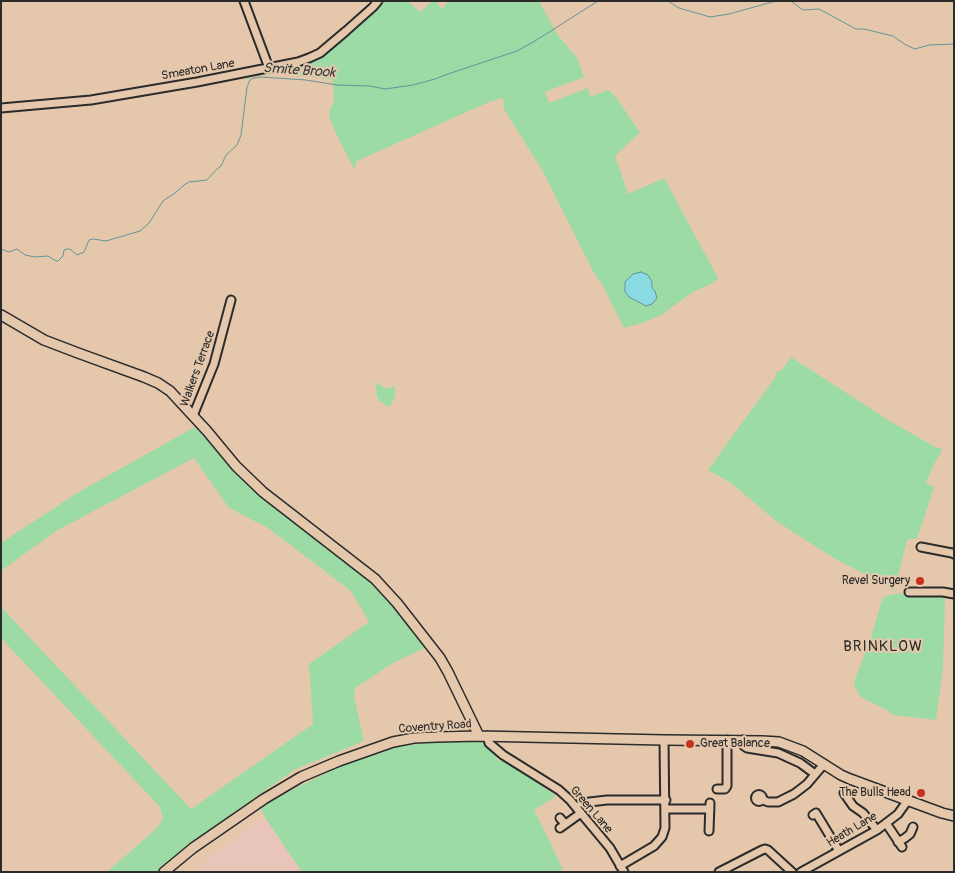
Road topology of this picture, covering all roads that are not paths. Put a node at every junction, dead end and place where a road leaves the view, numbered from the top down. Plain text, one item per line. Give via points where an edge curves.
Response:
1 (244, 1) edge
2 (378, 1) edge
3 (269, 68) junction
4 (1, 108) edge
5 (231, 300) dead end
6 (1, 315) edge
7 (193, 416) junction
8 (921, 547) dead end
9 (954, 554) edge
10 (909, 592) dead end
11 (954, 594) edge
12 (483, 736) junction
13 (664, 740) junction
14 (728, 740) junction
15 (743, 740) junction
16 (824, 764) junction
17 (815, 774) junction
18 (717, 789) dead end
19 (844, 793) dead end
20 (666, 800) junction
21 (763, 800) dead end
22 (908, 800) junction
23 (581, 803) dead end
24 (666, 809) junction
25 (581, 813) junction
26 (813, 815) dead end
27 (954, 816) edge
28 (560, 818) dead end
29 (886, 823) junction
30 (913, 827) dead end
31 (877, 830) junction
32 (709, 831) dead end
33 (839, 851) junction
34 (815, 864) junction
35 (622, 869) edge
36 (164, 872) edge
37 (719, 872) edge
38 (792, 872) edge
39 (801, 872) edge
40 (820, 872) edge

1 - 3 street
2 - 3 street, Smeaton Lane via 320,53
3 - 4 street, Smeaton Lane via 91,100
5 - 7 street, Walkers Terrace via 214,364
6 - 7 main road via 44,340 158,383
7 - 12 main road via 262,492 375,579 397,603 440,658
8 - 9 street
10 - 11 street
12 - 13 main road, Coventry Road
12 - 25 street, Green Lane via 509,759 559,790
12 - 36 main road, Coventry Road via 414,738 321,768 264,799
13 - 14 main road, Coventry Road
13 - 20 street
14 - 15 main road, Coventry Road
14 - 18 street via 727,786
15 - 16 main road, Coventry Road via 787,745
15 - 17 street, Coventry Road via 747,748 778,753
16 - 17 street
16 - 22 main road, Coventry Road via 850,779
17 - 21 street via 800,790 782,800 772,803
19 - 31 street
20 - 23 street
20 - 24 street
22 - 27 main road, Coventry Road
22 - 29 street, Heath Lane via 903,809
24 - 32 street via 710,806
24 - 35 street via 665,828 659,841
25 - 28 street via 563,826
25 - 35 street, Green Lane via 610,848
26 - 33 street via 816,813
29 - 30 street via 900,844
29 - 31 street, Heath Lane
31 - 33 street, Heath Lane
33 - 34 street, Heath Lane
34 - 39 street, Heath Lane
34 - 40 street
37 - 38 street via 762,850 768,850

